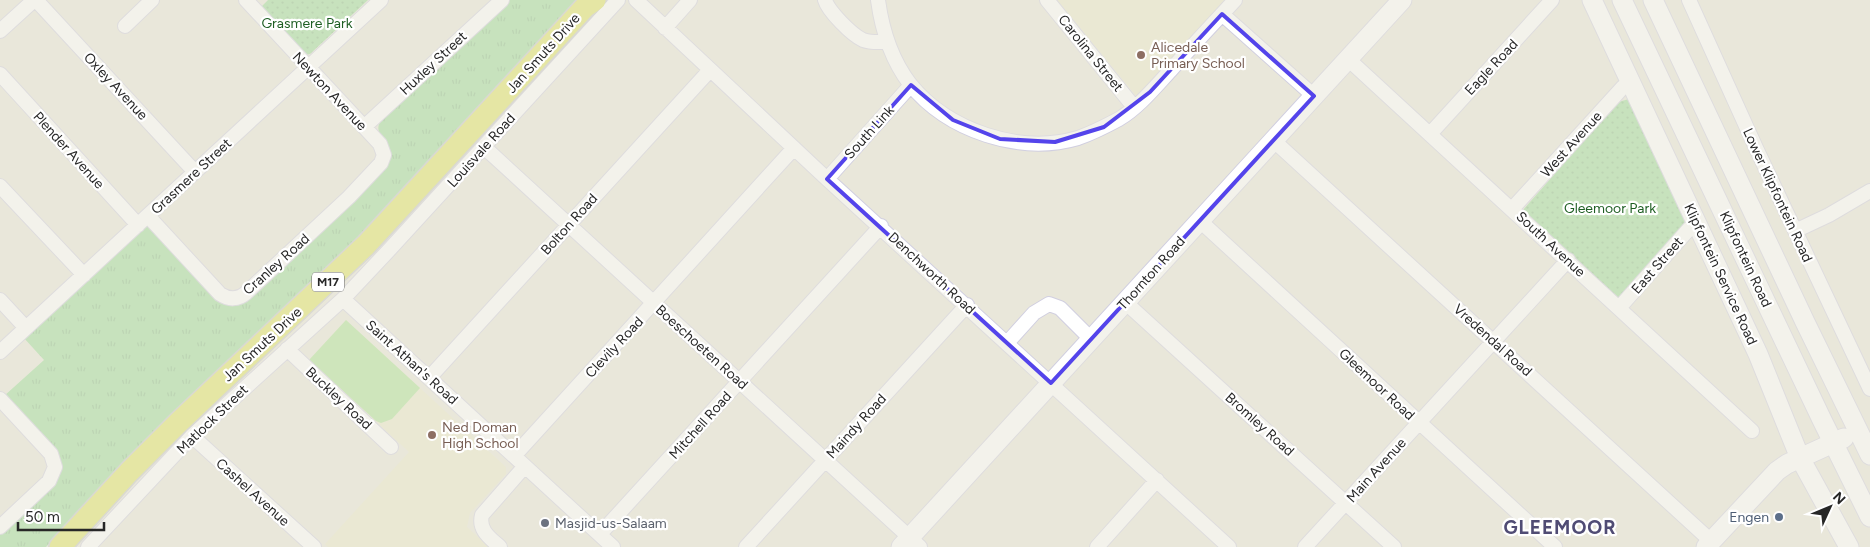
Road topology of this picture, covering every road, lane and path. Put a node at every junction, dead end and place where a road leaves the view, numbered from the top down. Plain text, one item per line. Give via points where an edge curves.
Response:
1 (13, 0) edge
2 (35, 0) edge
3 (152, 0) edge
4 (381, 0) edge
5 (502, 0) edge
6 (618, 0) edge
7 (636, 0) edge
8 (690, 0) edge
9 (824, 0) edge
10 (878, 0) edge
11 (1047, 0) edge
12 (1235, 0) edge
13 (1402, 0) edge
14 (1552, 0) edge
15 (1592, 0) edge
16 (1622, 0) edge
17 (1653, 0) edge
18 (1689, 0) edge
19 (590, 2) edge
20 (253, 3) edge
21 (23, 10) junction
22 (1222, 14) junction
23 (125, 26) dead end
24 (665, 28) junction
25 (0, 32) edge
26 (888, 42) junction
27 (1348, 59) junction
28 (308, 67) junction
29 (710, 70) junction
30 (0, 74) edge
31 (1631, 83) junction
32 (911, 85) junction
33 (1314, 96) junction
34 (1134, 107) junction
35 (364, 127) junction
36 (1430, 134) junction
37 (1274, 140) junction
38 (484, 147) junction
39 (794, 148) junction
40 (381, 163) joint
41 (195, 172) junction
42 (827, 178) junction
43 (0, 186) edge
44 (1870, 191) edge
45 (1512, 209) junction
46 (143, 220) junction
47 (1199, 220) junction
48 (568, 224) junction
49 (1698, 225) junction
50 (881, 226) junction
51 (1795, 231) junction
52 (1568, 260) junction
53 (84, 275) junction
54 (343, 299) junction
55 (0, 300) edge
56 (1125, 302) junction
57 (654, 303) junction
58 (966, 305) junction
59 (1619, 308) junction
60 (26, 328) junction
61 (1091, 339) junction
62 (1494, 341) junction
63 (1007, 343) junction
64 (288, 350) junction
65 (0, 352) edge
66 (428, 378) junction
67 (740, 380) junction
68 (1051, 383) junction
69 (1870, 389) edge
70 (0, 399) edge
71 (1419, 422) junction
72 (1864, 430) edge
73 (1752, 431) dead end
74 (192, 436) junction
75 (1834, 443) junction
76 (391, 447) dead end
77 (1870, 455) edge
78 (514, 456) junction
79 (1800, 458) junction
80 (826, 459) junction
81 (525, 466) junction
82 (1157, 480) junction
83 (1346, 503) junction
84 (1870, 517) edge
85 (0, 528) edge
86 (600, 534) junction
87 (910, 544) edge
88 (1709, 544) edge
89 (60, 547) edge
90 (88, 547) edge
91 (314, 547) edge
92 (500, 547) edge
93 (613, 547) edge
94 (746, 547) edge
95 (1097, 547) edge
96 (1229, 547) edge
97 (1305, 547) edge
98 (1394, 547) edge
99 (1555, 547) edge
100 (1849, 547) edge

1 - 21 street
2 - 21 street
2 - 41 street, Oxley Avenue
3 - 23 street
4 - 28 street, Grasmere Street
5 - 35 street, Huxley Street
6 - 38 street, Louisvale Road
7 - 24 street, Denchworth Road
8 - 24 street
9 - 26 street via 859,38
10 - 26 street
11 - 34 street, Carolina Street
12 - 22 street
13 - 27 street, Thornton Road
14 - 36 street, Eagle Road
15 - 31 street, Klipfontein Service Road
16 - 75 street, Klipfontein Road
17 - 72 street, Klipfontein Road via 1805,322
18 - 51 street, Lower Klipfontein Road
19 - 89 main road, Jan Smuts Drive / M17 via 366,245 179,422
20 - 28 street, Newton Avenue
21 - 25 street
22 - 33 street
22 - 34 street
24 - 29 street, Denchworth Road
26 - 32 street
27 - 33 street, Thornton Road
27 - 36 street, South Avenue
28 - 35 street, Newton Avenue
28 - 41 street, Grasmere Street
29 - 39 street, Denchworth Road
29 - 48 street, Bolton Road
30 - 46 street, Plender Avenue
31 - 45 street, West Avenue via 1623,87
31 - 49 street, Klipfontein Service Road
32 - 34 street via 953,120 1000,139 1021,142 1078,138 1121,118
32 - 42 street, South Link
33 - 37 street, Thornton Road
35 - 40 street, Newton Avenue via 382,148
36 - 45 street, South Avenue
37 - 47 street, Thornton Road
37 - 62 street, Vredendal Road
38 - 48 street, Boeschoeten Road
38 - 54 street, Louisvale Road
39 - 42 street, Denchworth Road
39 - 57 street, Clevily Road
40 - 46 street, Cranley Road via 349,197 239,298 220,294
41 - 46 street, Grasmere Street
42 - 50 street, Denchworth Road
43 - 53 street
44 - 51 street
45 - 52 street, South Avenue
46 - 53 street, Grasmere Street
47 - 56 street, Thornton Road
47 - 71 street, Gleemoor Road
48 - 57 street, Boeschoeten Road
48 - 66 street, Bolton Road
49 - 59 street, East Street via 1689,229
49 - 79 street, Klipfontein Service Road via 1767,373
50 - 58 street, Denchworth Road
50 - 67 street, Mitchell Road
51 - 69 street, Lower Klipfontein Road
52 - 59 street, South Avenue
52 - 62 street, Main Avenue
53 - 60 street, Grasmere Street
54 - 64 street, Matlock Street
54 - 66 street, Saint Athan's Road
55 - 60 street
56 - 61 street, Thornton Road
56 - 83 street, Bromley Road
57 - 67 street, Boeschoeten Road
57 - 78 street, Clevily Road
58 - 63 street, Denchworth Road
58 - 80 street, Maindy Road
59 - 73 street, South Avenue
60 - 65 street, Grasmere Street
61 - 63 street via 1060,308 1049,304 1034,313
61 - 68 street, Thornton Road
62 - 71 street, Main Avenue
62 - 88 street, Vredendal Road
63 - 68 street, Denchworth Road
64 - 74 street, Matlock Street
64 - 76 street, Buckley Road
66 - 78 street, Saint Athan's Road
67 - 80 street, Boeschoeten Road
67 - 86 street, Mitchell Road
68 - 82 street, Denchworth Road
68 - 87 street, Thornton Road
70 - 85 street via 51,454 55,468 49,481
71 - 83 street, Main Avenue
71 - 99 street, Gleemoor Road
72 - 75 street
72 - 77 street, Klipfontein Road
74 - 90 street, Matlock Street
74 - 91 street, Cashel Avenue
75 - 79 street
75 - 84 street, Klipfontein Road
78 - 81 street, Saint Athan's Road
79 - 88 street via 1768,479
79 - 100 street, Klipfontein Service Road
80 - 87 street, Boeschoeten Road
80 - 94 street, Maindy Road
81 - 86 street, Saint Athan's Road
81 - 92 street via 482,515 483,530
82 - 95 street
82 - 96 street, Denchworth Road
83 - 97 street, Main Avenue
83 - 98 street, Bromley Road
86 - 93 street, Saint Athan's Road

